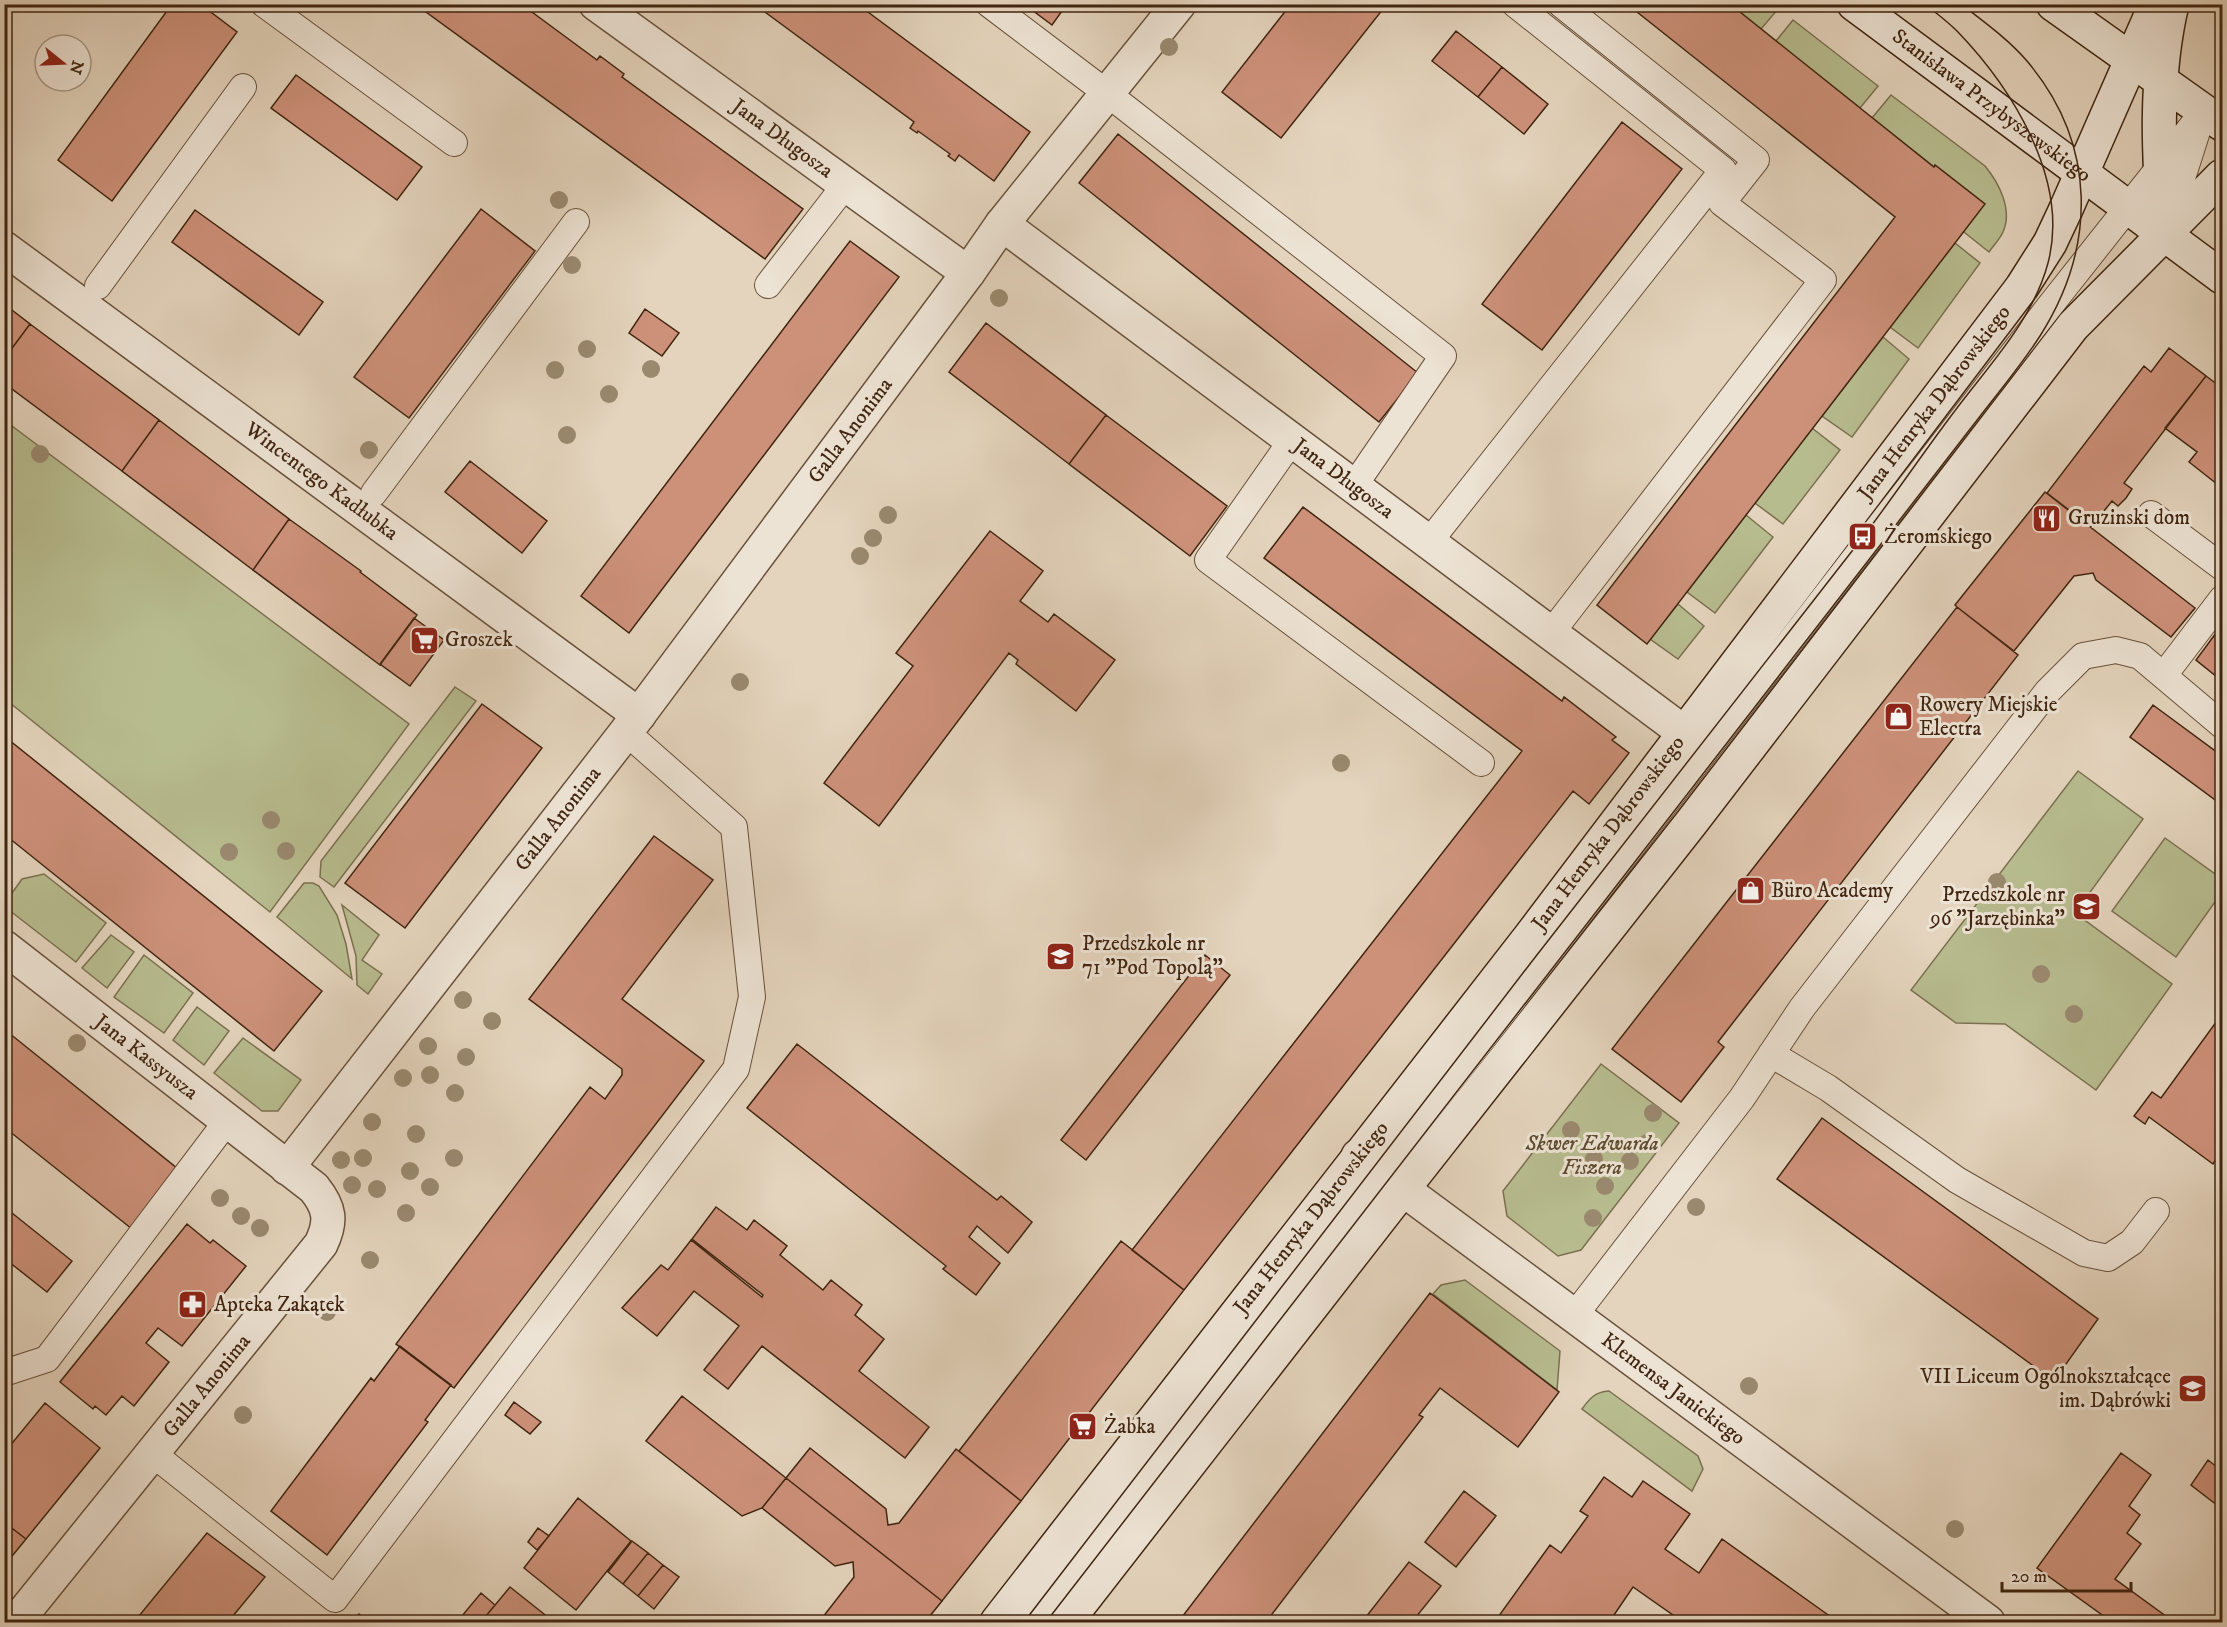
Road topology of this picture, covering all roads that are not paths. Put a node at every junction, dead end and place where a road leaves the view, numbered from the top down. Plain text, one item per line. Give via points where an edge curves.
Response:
1 (264, 4) edge
2 (596, 4) edge
3 (988, 4) edge
4 (1179, 4) edge
5 (1515, 4) edge
6 (1562, 4) edge
7 (1854, 4) edge
8 (2053, 4) edge
9 (2156, 4) edge
10 (2172, 4) edge
11 (2132, 59) junction
12 (2161, 80) junction
13 (243, 87) dead end
14 (1108, 94) junction
15 (2213, 117) edge
16 (454, 143) dead end
17 (2160, 168) junction
18 (2082, 173) junction
19 (2223, 176) edge
20 (846, 184) junction
21 (2129, 208) junction
22 (576, 222) dead end
23 (1002, 224) junction
24 (2164, 234) junction
25 (4, 248) edge
26 (968, 273) junction
27 (2223, 277) edge
28 (768, 285) dead end
29 (98, 286) dead end
30 (1952, 434) junction
31 (1292, 440) junction
32 (1354, 486) junction
33 (374, 493) dead end
34 (2151, 514) dead end
35 (1429, 542) junction
36 (1829, 544) junction
37 (2223, 567) edge
38 (2223, 599) edge
39 (1551, 633) junction
40 (2164, 675) junction
41 (633, 723) junction
42 (2223, 725) edge
43 (1686, 734) junction
44 (1480, 763) dead end
45 (4, 946) edge
46 (1771, 1054) junction
47 (227, 1121) junction
48 (287, 1168) junction
49 (1380, 1172) junction
50 (2156, 1211) dead end
51 (1574, 1316) junction
52 (4, 1373) edge
53 (152, 1453) junction
54 (1011, 1617) edge
55 (16, 1623) edge
56 (1066, 1623) edge
57 (1988, 1623) edge

1 - 16 lane
2 - 20 street, Jana Długosza
3 - 14 lane
4 - 14 street, Galla Anonima
5 - 35 lane via 1723,170
6 - 39 lane via 1756,160 1722,203 1823,280
7 - 18 street, Stanisława Przybyszewskiego
8 - 11 street
9 - 11 street, Jana Henryka Dąbrowskiego
10 - 12 street
11 - 12 street
11 - 18 street, Jana Henryka Dąbrowskiego
12 - 15 street
12 - 17 street
13 - 29 lane
14 - 23 street, Galla Anonima
14 - 32 lane via 1443,356
15 - 17 lane
15 - 24 lane
17 - 21 lane
17 - 24 street
18 - 21 street, Stanisława Przybyszewskiego
18 - 36 street, Jana Henryka Dąbrowskiego via 2050,243 2022,287
19 - 24 street, Jana Henryka Dąbrowskiego
20 - 26 street, Jana Długosza
20 - 28 lane
21 - 24 street, Stanisława Przybyszewskiego
21 - 30 lane
22 - 33 lane
23 - 26 street, Galla Anonima
23 - 31 street, Jana Długosza
24 - 27 street, Stanisława Przybyszewskiego
24 - 49 street, Jana Henryka Dąbrowskiego via 2073,326 1691,823
25 - 41 street, Wincentego Kadłubka
26 - 41 street, Galla Anonima
30 - 36 lane
30 - 49 lane
31 - 32 street, Jana Długosza
31 - 44 lane via 1208,561
32 - 35 street, Jana Długosza
34 - 37 lane
35 - 39 street, Jana Długosza
36 - 43 street, Jana Henryka Dąbrowskiego
38 - 40 lane
39 - 43 street, Jana Długosza
40 - 42 lane
40 - 46 lane via 2140,656 2116,650 2083,656 2047,692 1802,1008
41 - 48 street, Galla Anonima
41 - 53 lane via 734,827 752,997 736,1069 335,1599
43 - 49 street, Jana Henryka Dąbrowskiego
45 - 47 street, Jana Kassyusza
46 - 50 lane via 1828,1088 1958,1180 2084,1253 2108,1258 2132,1242
46 - 51 lane
47 - 48 street, Jana Kassyusza
47 - 52 lane via 47,1359
48 - 53 street, Galla Anonima via 323,1199 328,1214 325,1236
49 - 51 street, Klemensa Janickiego
49 - 54 street, Jana Henryka Dąbrowskiego
49 - 56 street, Jana Henryka Dąbrowskiego
51 - 57 street, Klemensa Janickiego
53 - 55 street, Galla Anonima

